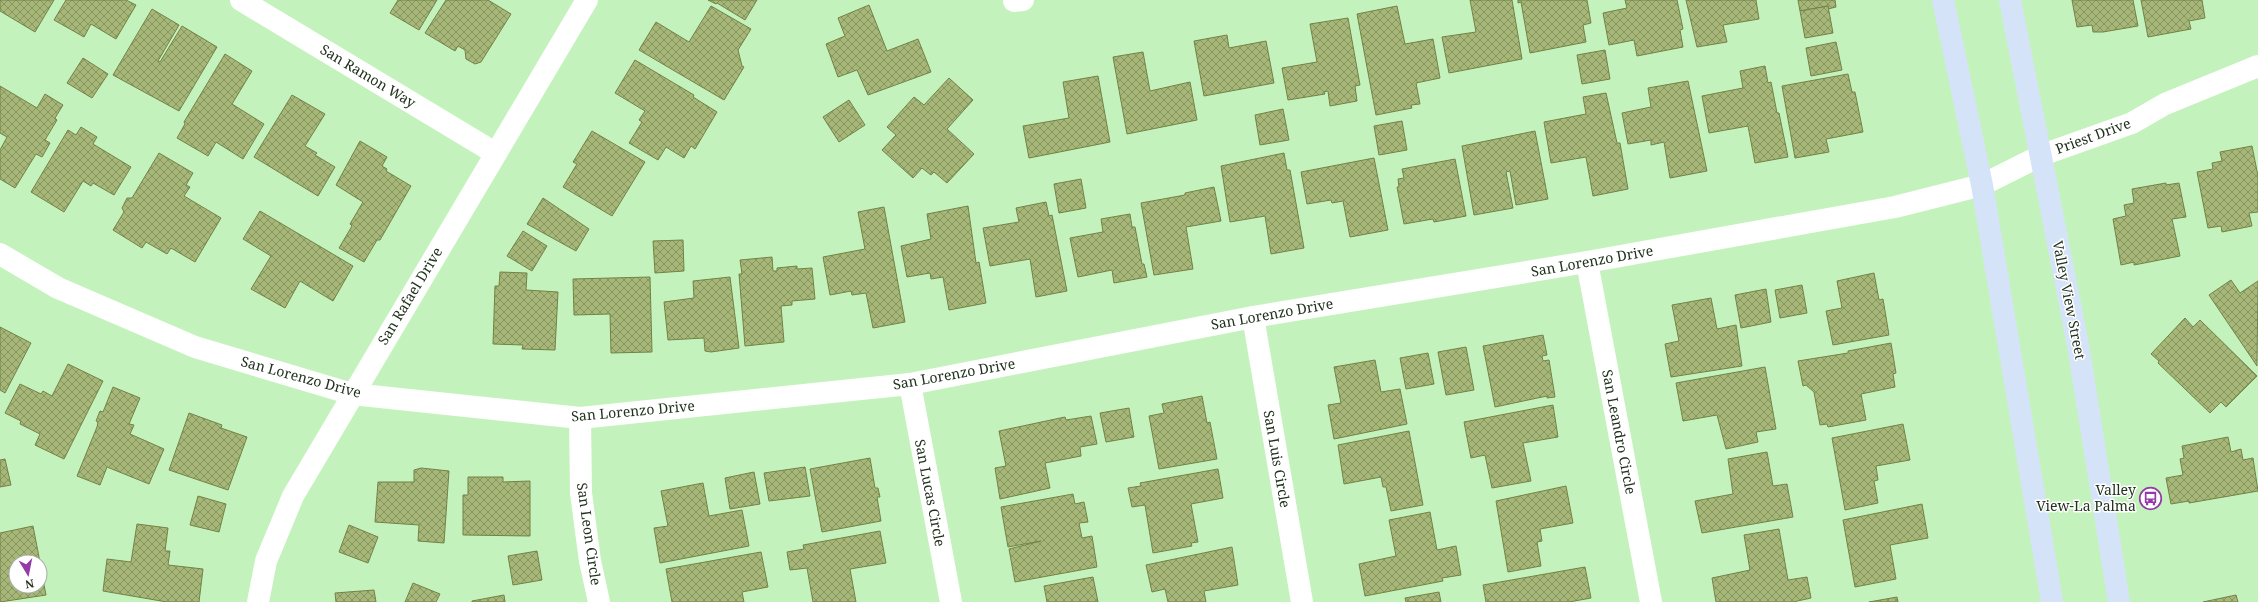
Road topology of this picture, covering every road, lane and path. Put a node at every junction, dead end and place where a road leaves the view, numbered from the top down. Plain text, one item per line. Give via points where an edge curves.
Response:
1 (241, 0) edge
2 (587, 0) edge
3 (1943, 0) edge
4 (2010, 0) edge
5 (2258, 66) edge
6 (495, 153) junction
7 (2042, 155) junction
8 (1982, 185) junction
9 (1925, 200) joint
10 (0, 254) edge
11 (1587, 262) junction
12 (1253, 317) junction
13 (910, 384) junction
14 (352, 394) junction
15 (580, 418) junction
16 (258, 602) edge
17 (599, 602) edge
18 (951, 602) edge
19 (1302, 602) edge
20 (1650, 602) edge
21 (2052, 602) edge
22 (2119, 602) edge

1 - 6 street, San Ramon Way
2 - 6 street, San Rafael Drive
3 - 8 main road
4 - 7 main road, Valley View Street
5 - 7 street, Priest Drive via 2165,104 2132,123
6 - 14 street, San Rafael Drive
7 - 8 street, Priest Drive
7 - 22 main road, Valley View Street via 2078,345
8 - 9 street, Priest Drive
8 - 21 main road
9 - 11 street, San Lorenzo Drive
10 - 14 street, San Lorenzo Drive via 58,288 195,347
11 - 12 street, San Lorenzo Drive
11 - 20 street, San Leandro Circle
12 - 13 street, San Lorenzo Drive
12 - 19 street, San Luis Circle
13 - 15 street, San Lorenzo Drive
13 - 18 street, San Lucas Circle
14 - 15 street, San Lorenzo Drive
14 - 16 street, San Rafael Drive via 293,496 266,561
15 - 17 street, San Leon Circle via 581,493 590,561

